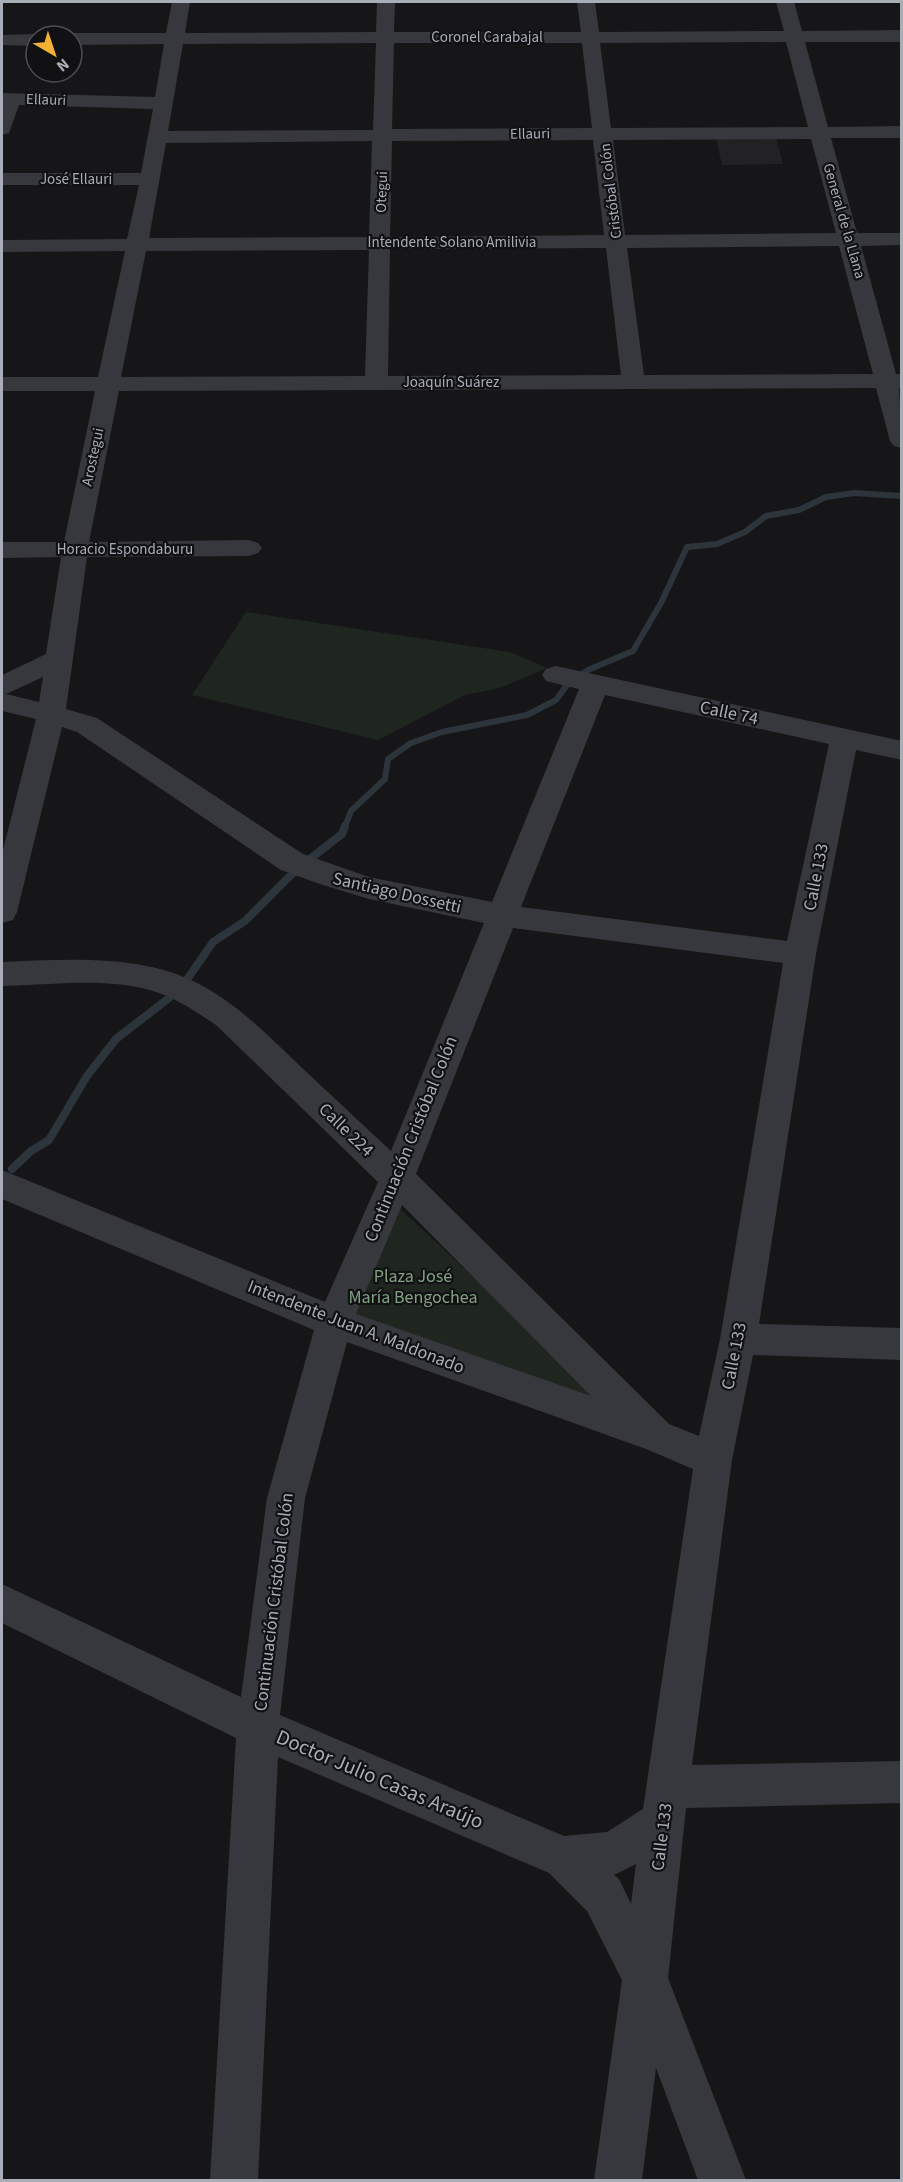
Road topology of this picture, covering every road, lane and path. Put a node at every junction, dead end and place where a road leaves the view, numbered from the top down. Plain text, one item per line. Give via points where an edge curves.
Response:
1 (181, 2) edge
2 (386, 2) edge
3 (586, 2) edge
4 (785, 2) edge
5 (794, 36) junction
6 (902, 36) edge
7 (591, 37) junction
8 (174, 38) junction
9 (385, 38) junction
10 (84, 39) edge
11 (2, 40) edge
12 (24, 40) edge
13 (6, 99) edge
14 (162, 103) junction
15 (2, 129) edge
16 (902, 132) edge
17 (819, 133) junction
18 (604, 134) junction
19 (384, 136) junction
20 (158, 137) junction
21 (2, 179) edge
22 (150, 179) junction
23 (850, 239) junction
24 (902, 239) edge
25 (617, 241) junction
26 (380, 243) junction
27 (136, 245) junction
28 (2, 246) edge
29 (633, 381) junction
30 (894, 381) edge
31 (376, 382) junction
32 (108, 383) junction
33 (2, 384) edge
34 (902, 441) edge
35 (249, 548) dead end
36 (75, 549) junction
37 (2, 550) edge
38 (60, 658) junction
39 (576, 680) joint
40 (2, 686) edge
41 (2, 702) edge
42 (51, 714) junction
43 (844, 738) junction
44 (902, 751) edge
45 (2, 912) edge
46 (501, 916) junction
47 (800, 954) junction
48 (2, 974) edge
49 (397, 1178) junction
50 (2, 1184) edge
51 (334, 1322) junction
52 (738, 1338) junction
53 (902, 1344) edge
54 (656, 1436) junction
55 (714, 1460) junction
56 (2, 1603) edge
57 (258, 1726) junction
58 (902, 1782) edge
59 (665, 1804) junction
60 (564, 1858) junction
61 (645, 1978) junction
62 (234, 2181) edge
63 (618, 2181) edge
64 (722, 2181) edge

1 - 8 street, Arostegui
2 - 9 street, Otegui
3 - 7 street, Cristóbal Colón
4 - 5 street, General de la Llana
5 - 6 street, Coronel Carabajal
5 - 7 street, Coronel Carabajal
5 - 17 street, General de la Llana
7 - 9 street, Coronel Carabajal
7 - 18 street, Cristóbal Colón
8 - 9 street, Coronel Carabajal
8 - 10 street, Coronel Carabajal
8 - 14 street, Arostegui
9 - 19 street, Otegui
11 - 12 street
13 - 14 street, Ellauri
13 - 15 street
14 - 20 street, Arostegui
16 - 17 street, Ellauri
17 - 18 street, Ellauri
17 - 23 street, General de la Llana
18 - 19 street, Ellauri
18 - 25 street, Cristóbal Colón
19 - 20 street, Ellauri
19 - 26 street, Otegui
20 - 22 street, Arostegui
21 - 22 street, José Ellauri
22 - 27 street, Arostegui
23 - 24 street, Intendente Solano Amilivia
23 - 25 street, Intendente Solano Amilivia
23 - 30 street, General de la Llana
25 - 26 street, Intendente Solano Amilivia
25 - 29 street, Cristóbal Colón
26 - 27 street, Intendente Solano Amilivia
26 - 31 street, Otegui
27 - 28 street, Intendente Solano Amilivia
27 - 32 street, Arostegui
29 - 30 street, Joaquín Suárez
29 - 31 street, Joaquín Suárez
30 - 34 street, General de la Llana
31 - 32 street, Joaquín Suárez
32 - 33 street, Joaquín Suárez
32 - 36 street, Arostegui
35 - 36 street, Horacio Espondaburu
36 - 37 street, Horacio Espondaburu
36 - 38 street, Arostegui
38 - 40 street
38 - 42 street, Arostegui
39 - 43 street, Calle 74
39 - 46 street, Continuación Cristóbal Colón
41 - 42 street, Santiago Dossetti
42 - 45 street, Arostegui
42 - 46 street, Santiago Dossetti via 87,725 292,862 360,888
43 - 44 street, Calle 74
43 - 47 street, Calle 133
46 - 47 street, Santiago Dossetti
46 - 49 street, Continuación Cristóbal Colón
47 - 52 street, Calle 133
48 - 49 street, Calle 224 via 121,975 166,983 197,997 227,1016
49 - 51 street, Continuación Cristóbal Colón
49 - 54 street, Calle 224
50 - 51 street, Intendente Juan A. Maldonado
51 - 54 street, Intendente Juan A. Maldonado
51 - 57 street, Continuación Cristóbal Colón via 286,1498
52 - 53 street
52 - 55 street, Calle 133
54 - 55 street, Intendente Juan A. Maldonado
55 - 59 street, Calle 133
56 - 57 street, Doctor Julio Casas Araújo
57 - 60 street, Doctor Julio Casas Araújo
57 - 62 street, Continuación Cristóbal Colón
58 - 59 street
59 - 60 street, Doctor Julio Casas Araújo via 614,1853
59 - 61 street, Calle 133
60 - 61 street, Doctor Julio Casas Araújo via 603,1895
61 - 63 street, Calle 133
61 - 64 street, Calle 133

